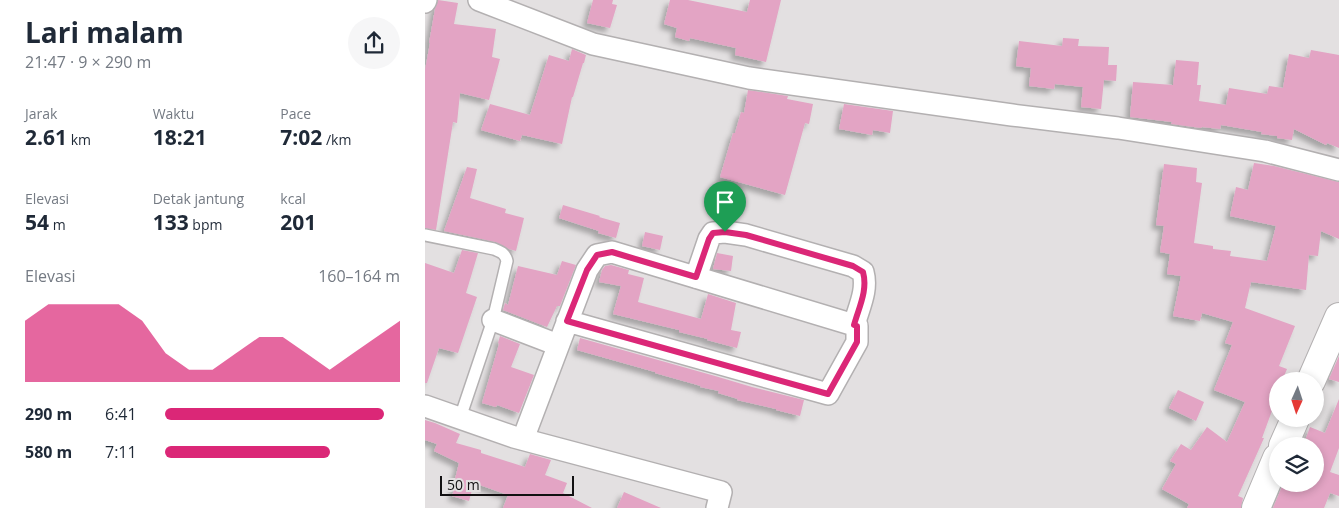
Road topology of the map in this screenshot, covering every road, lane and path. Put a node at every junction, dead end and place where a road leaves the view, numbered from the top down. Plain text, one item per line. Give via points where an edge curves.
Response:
1 (479, 0) edge
2 (1339, 170) edge
3 (425, 235) edge
4 (696, 277) junction
5 (1339, 317) edge
6 (493, 320) junction
7 (567, 321) junction
8 (854, 325) junction
9 (559, 345) junction
10 (1315, 372) edge
11 (425, 406) edge
12 (459, 418) junction
13 (523, 439) junction
14 (1269, 477) edge
15 (717, 508) edge
16 (1256, 508) edge

1 - 2 street via 593,44 749,78 1118,128 1265,151
3 - 6 lane via 494,249 506,257
4 - 7 street via 612,252 597,255 587,270
4 - 8 street
4 - 8 street via 709,239 713,233 719,232 746,235 853,266 863,272 866,281
5 - 10 main road
6 - 9 street
6 - 12 lane
7 - 8 street via 828,394 857,342 857,326
7 - 9 street
9 - 13 street
11 - 12 street
12 - 13 street
13 - 15 street via 721,492
14 - 16 main road

